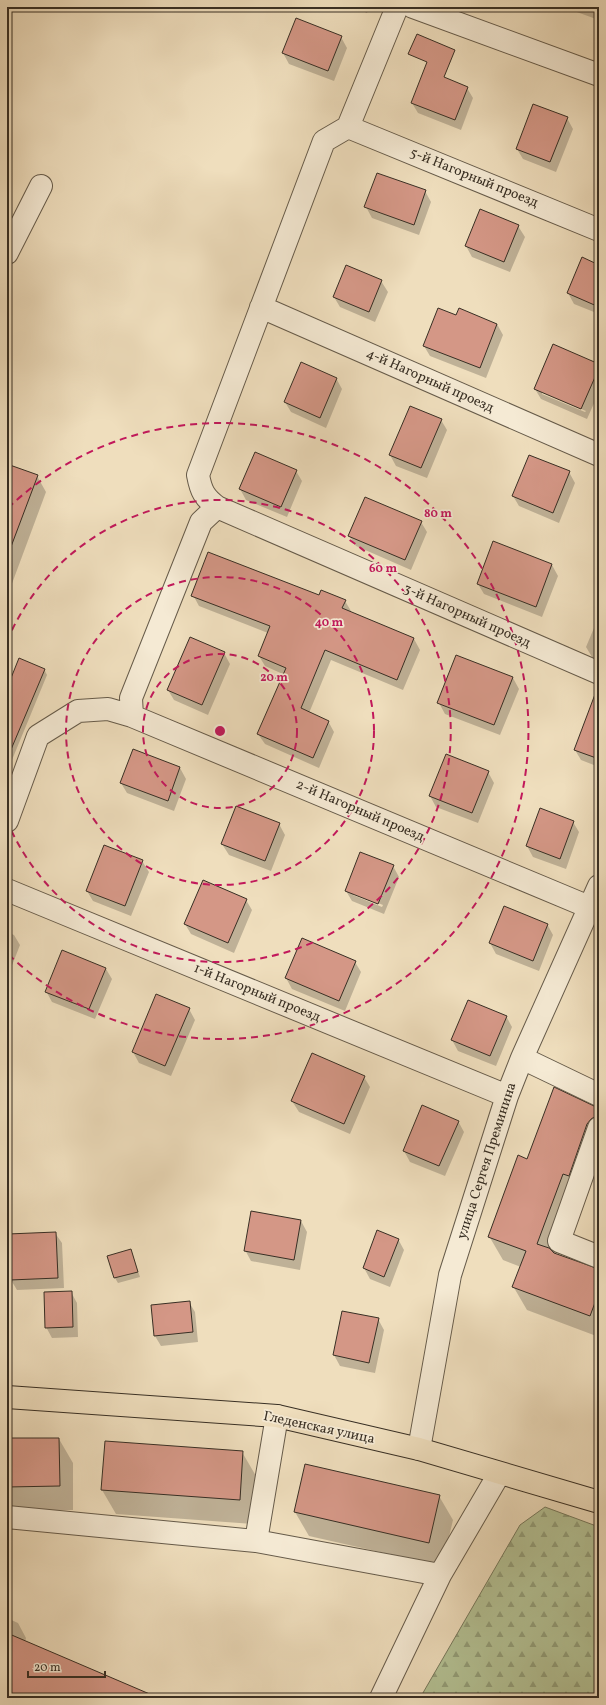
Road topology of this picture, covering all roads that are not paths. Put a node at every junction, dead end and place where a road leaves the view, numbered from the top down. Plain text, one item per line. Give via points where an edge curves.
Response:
1 (397, 7) edge
2 (413, 7) edge
3 (599, 75) edge
4 (348, 127) junction
5 (41, 186) dead end
6 (599, 230) edge
7 (7, 253) edge
8 (261, 307) junction
9 (599, 455) edge
10 (217, 507) junction
11 (599, 673) edge
12 (132, 716) junction
13 (7, 821) edge
14 (599, 886) edge
15 (7, 890) edge
16 (594, 904) edge
17 (522, 1058) junction
18 (599, 1095) edge
19 (507, 1096) junction
20 (599, 1128) edge
21 (599, 1258) edge
22 (7, 1397) edge
23 (277, 1416) junction
24 (419, 1449) junction
25 (500, 1474) junction
26 (599, 1502) edge
27 (7, 1517) edge
28 (256, 1541) junction
29 (440, 1575) junction
30 (381, 1698) edge

1 - 4 street
2 - 3 street
4 - 6 street, 5-й Нагорный проезд
4 - 8 street via 324,140
5 - 7 street
8 - 9 street, 4-й Нагорный проезд
8 - 10 street, 3-й Нагорный проезд via 198,475 207,500
10 - 11 street, 3-й Нагорный проезд
10 - 12 street via 201,522 131,698
12 - 13 street, 2-й Нагорный проезд via 108,709 78,711 38,736
12 - 16 street, 2-й Нагорный проезд
14 - 16 street, улица Сергея Преминина
15 - 19 street, 1-й Нагорный проезд
16 - 17 street, улица Сергея Преминина
17 - 18 street
17 - 19 street, улица Сергея Преминина
19 - 24 street, улица Сергея Преминина via 450,1275
20 - 21 street via 559,1241
22 - 23 main road, Гледенская улица
23 - 24 main road, Гледенская улица
23 - 28 street
24 - 25 main road, Гледенская улица
25 - 26 main road, Гледенская улица
25 - 29 street
27 - 28 street
28 - 29 street
29 - 30 street

